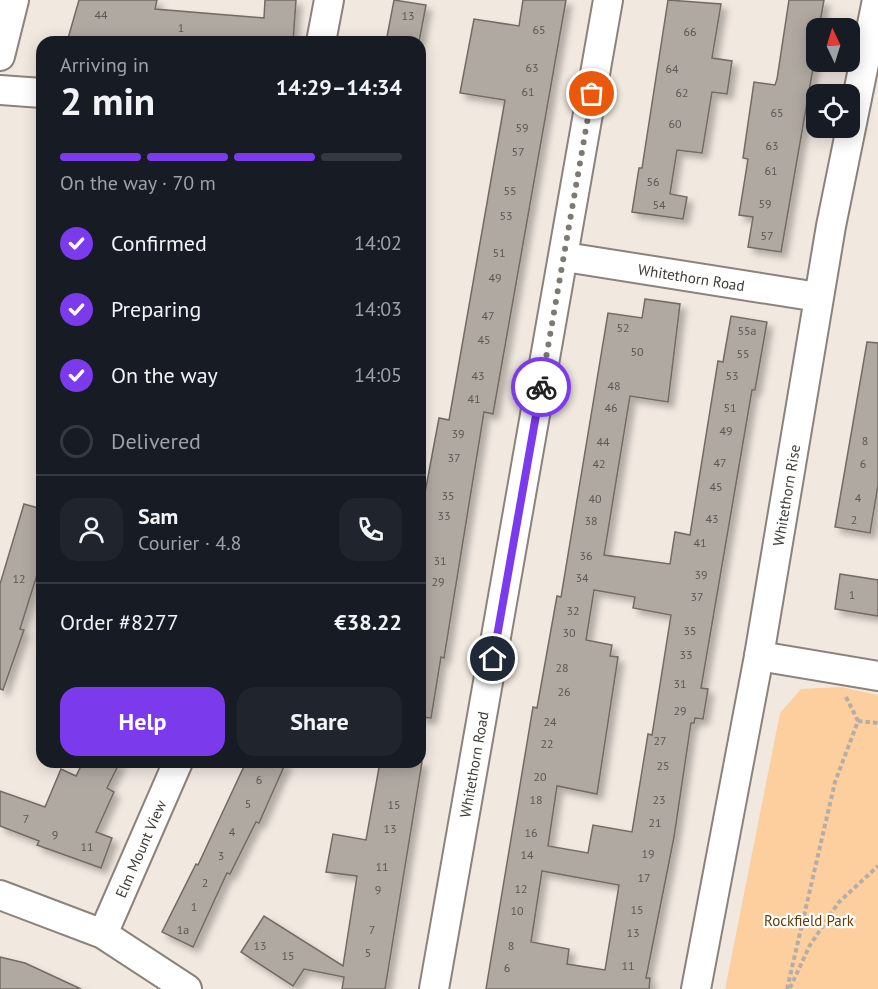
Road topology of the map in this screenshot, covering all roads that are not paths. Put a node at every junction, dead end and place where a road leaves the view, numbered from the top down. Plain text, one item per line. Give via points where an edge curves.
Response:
1 (14, 0) edge
2 (329, 0) edge
3 (608, 0) edge
4 (877, 0) edge
5 (322, 36) edge
6 (0, 57) edge
7 (0, 90) edge
8 (36, 93) edge
9 (565, 257) junction
10 (818, 297) junction
11 (759, 656) junction
12 (878, 676) edge
13 (175, 768) edge
14 (0, 895) edge
15 (103, 934) junction
16 (187, 989) edge
17 (434, 989) edge
18 (696, 989) edge

1 - 6 street
2 - 5 street
3 - 9 street, Whitethorn Road
4 - 10 street, Whitethorn Rise
7 - 8 street
9 - 10 street, Whitethorn Road
9 - 17 street, Whitethorn Road
10 - 11 street, Whitethorn Rise
11 - 12 street
11 - 18 street, Whitethorn Rise
13 - 15 street, Elm Mount View
14 - 15 street
15 - 16 street

